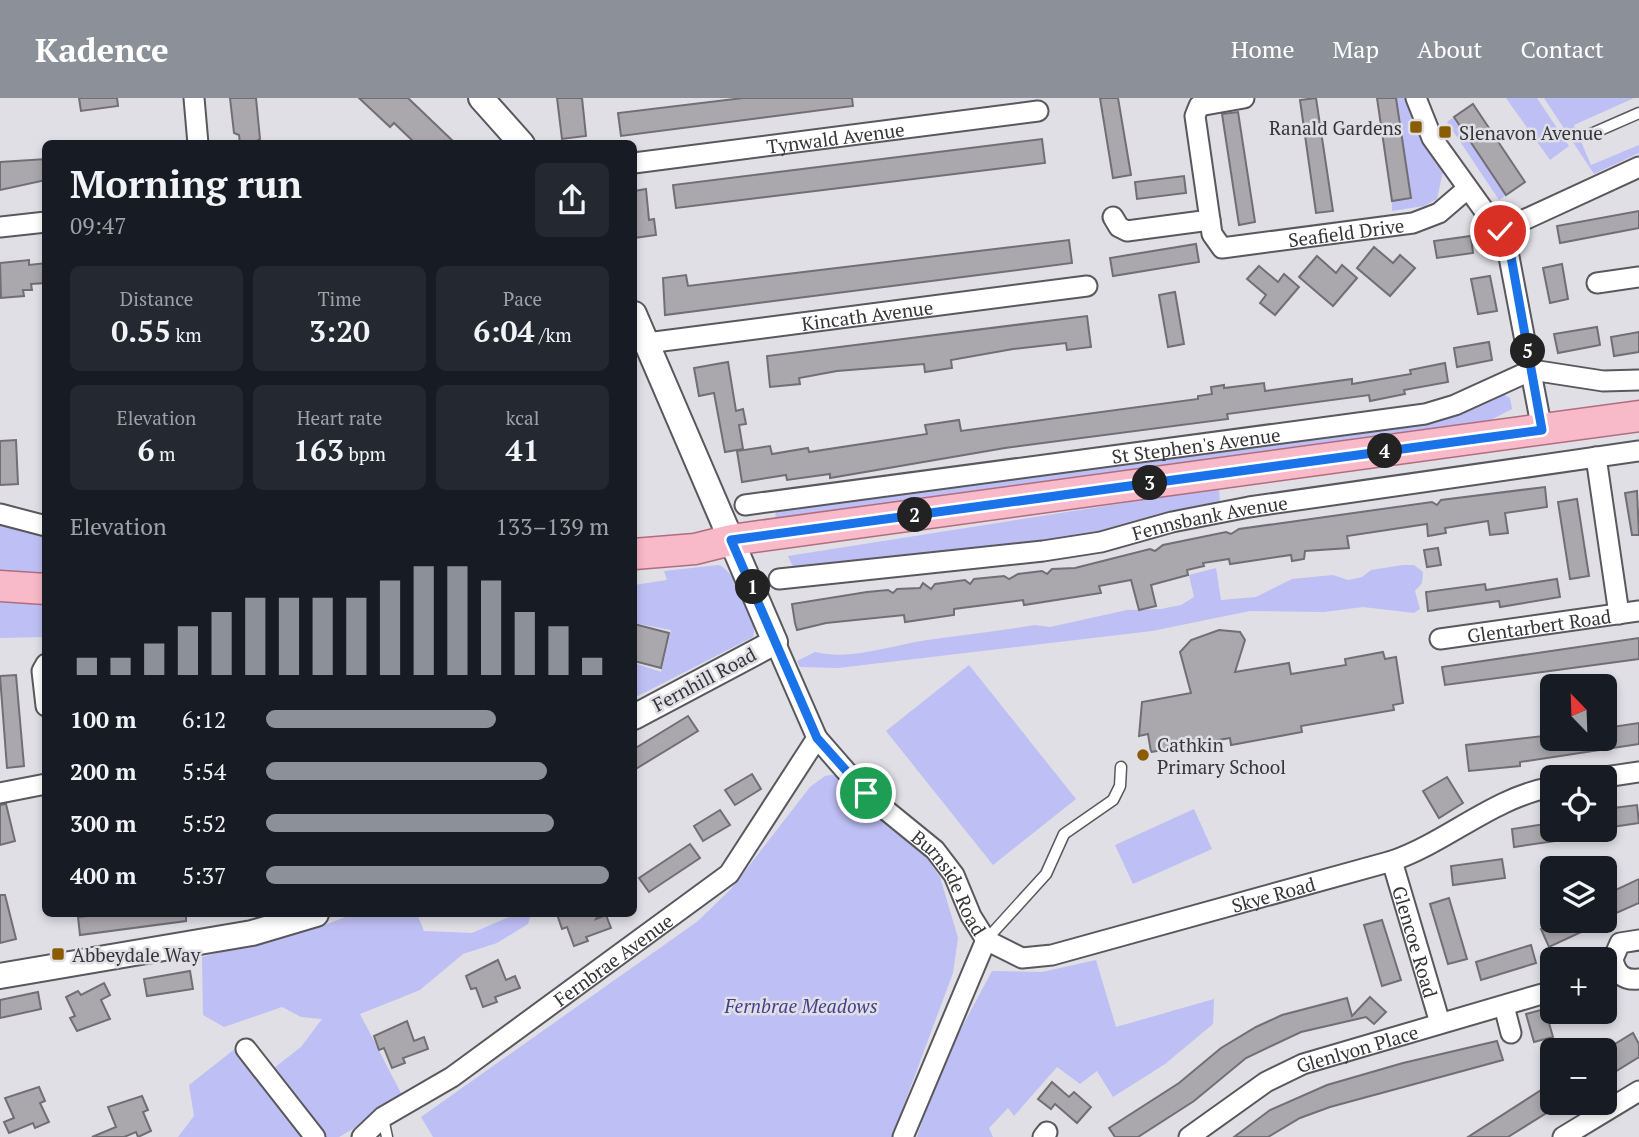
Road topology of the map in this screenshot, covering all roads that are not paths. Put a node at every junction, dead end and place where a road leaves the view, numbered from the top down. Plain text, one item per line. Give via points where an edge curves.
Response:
1 (194, 98) edge
2 (481, 98) edge
3 (1244, 98) edge
4 (1416, 98) edge
5 (1038, 111) dead end
6 (1639, 113) edge
7 (1591, 134) dead end
8 (198, 140) edge
9 (518, 140) edge
10 (637, 163) edge
11 (1639, 167) edge
12 (1467, 189) junction
13 (1113, 217) dead end
14 (1210, 220) junction
15 (42, 222) edge
16 (0, 227) edge
17 (1500, 231) junction
18 (1639, 277) edge
19 (1597, 283) dead end
20 (1087, 286) dead end
21 (637, 321) edge
22 (647, 343) junction
23 (1532, 370) junction
24 (1639, 380) edge
25 (1639, 416) edge
26 (1542, 430) junction
27 (1639, 451) edge
28 (1596, 457) junction
29 (745, 505) dead end
30 (0, 514) edge
31 (42, 525) edge
32 (731, 540) junction
33 (637, 554) edge
34 (779, 579) dead end
35 (0, 586) edge
36 (42, 589) edge
37 (1639, 611) edge
38 (1619, 614) junction
39 (1440, 639) dead end
40 (775, 642) junction
41 (637, 714) edge
42 (817, 738) junction
43 (1121, 767) dead end
44 (1639, 772) edge
45 (1617, 775) edge
46 (42, 785) edge
47 (1540, 790) edge
48 (0, 793) edge
49 (1392, 862) junction
50 (306, 917) edge
51 (986, 940) junction
52 (1639, 940) edge
53 (0, 976) edge
54 (1639, 979) edge
55 (1540, 995) edge
56 (1504, 1006) junction
57 (1440, 1023) junction
58 (1511, 1033) dead end
59 (246, 1049) dead end
60 (1639, 1091) edge
61 (383, 1117) junction
62 (315, 1137) edge
63 (362, 1137) edge
64 (387, 1137) edge
65 (903, 1137) edge
66 (1189, 1137) edge
67 (1563, 1137) edge

1 - 8 street
2 - 9 street
3 - 14 street via 1206,104 1196,111
4 - 12 street via 1432,138
5 - 10 street, Tynwald Avenue
6 - 7 lane
11 - 17 street
12 - 14 street, Seafield Drive via 1438,213 1413,223 1227,250 1217,244
12 - 17 street
13 - 14 street via 1127,231
15 - 16 street
17 - 23 street via 1510,251
18 - 19 street
20 - 22 street, Kincath Avenue
21 - 22 street, Burnside Road
22 - 32 street, Burnside Road
23 - 24 street via 1603,381
23 - 26 street
23 - 29 street, St Stephen's Avenue via 1425,414
25 - 26 main road
26 - 32 main road
27 - 28 street, Fennsbank Avenue
28 - 34 street, Fennsbank Avenue via 1249,507 1042,551
28 - 38 street
30 - 31 street
32 - 33 main road via 695,549
32 - 40 street, Burnside Road
35 - 36 main road
37 - 38 street, Glentarbert Road
38 - 39 street, Glentarbert Road
40 - 41 street, Fernhill Road
40 - 42 street, Burnside Road
42 - 51 street, Burnside Road via 866,793 935,850 954,875
42 - 61 street, Fernbrae Avenue via 729,874 452,1077
43 - 51 lane via 1120,786 1113,800 1064,834 1045,874
44 - 45 street
46 - 48 street
47 - 49 street, Skye Road via 1511,797 1441,840
49 - 51 street, Skye Road via 1052,955 1022,958
49 - 57 street, Glencoe Road
50 - 53 street via 253,933
51 - 65 street, Burnside Road
52 - 54 street via 1620,943 1613,959 1620,975
55 - 56 street, Glenlyon Place
56 - 57 street, Glenlyon Place
56 - 58 street
57 - 66 street, Glenlyon Place via 1303,1065 1266,1082
59 - 62 street
60 - 67 street
61 - 63 street, Fernbrae Avenue
61 - 64 lane

